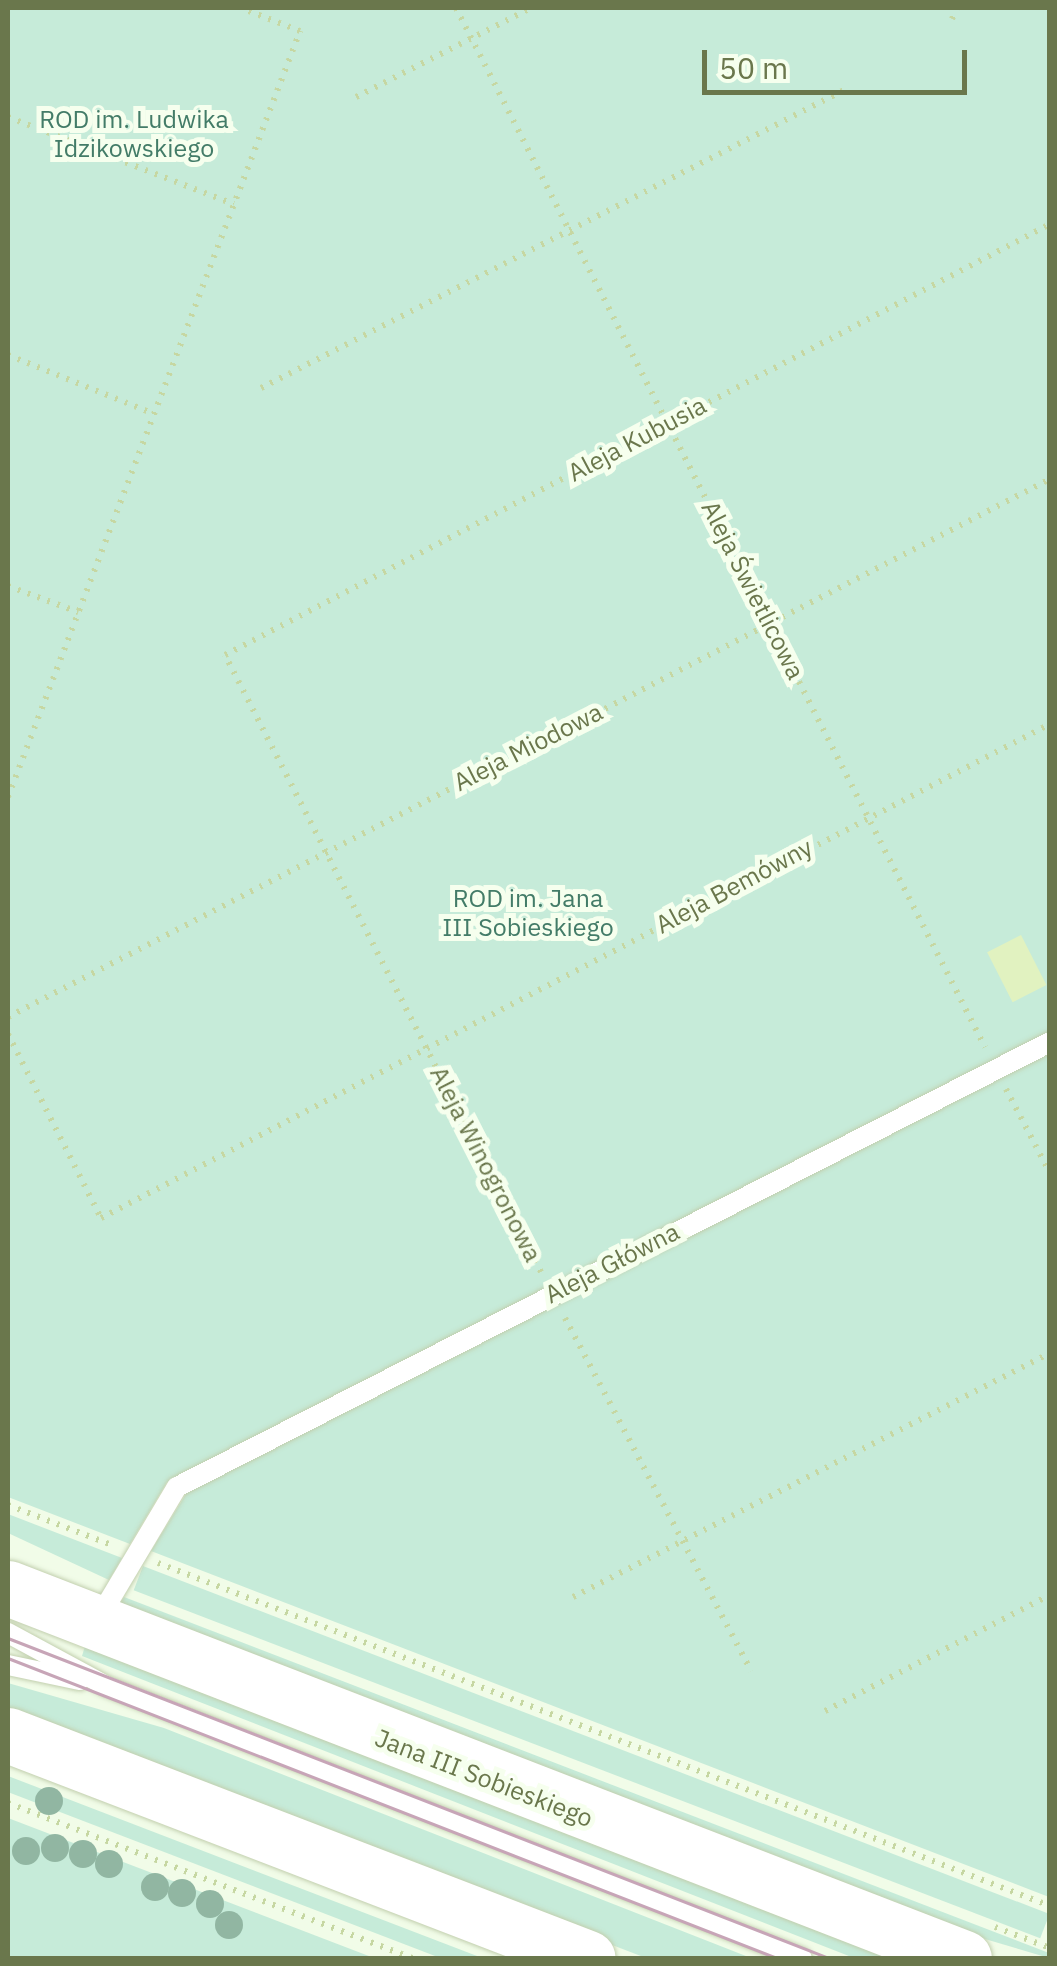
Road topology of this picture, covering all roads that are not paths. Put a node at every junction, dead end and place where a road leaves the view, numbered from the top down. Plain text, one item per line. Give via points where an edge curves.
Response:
1 (1050, 1042) edge
2 (8, 1588) edge
3 (93, 1627) junction
4 (8, 1634) edge
5 (8, 1665) edge
6 (106, 1686) junction
7 (8, 1735) edge
8 (588, 1958) edge
9 (802, 1958) edge
10 (964, 1958) edge

1 - 3 lane, Aleja Główna via 177,1487
2 - 3 main road, Jana III Sobieskiego
3 - 10 main road, Jana III Sobieskiego
4 - 6 lane
5 - 6 lane
6 - 9 lane
7 - 8 main road

